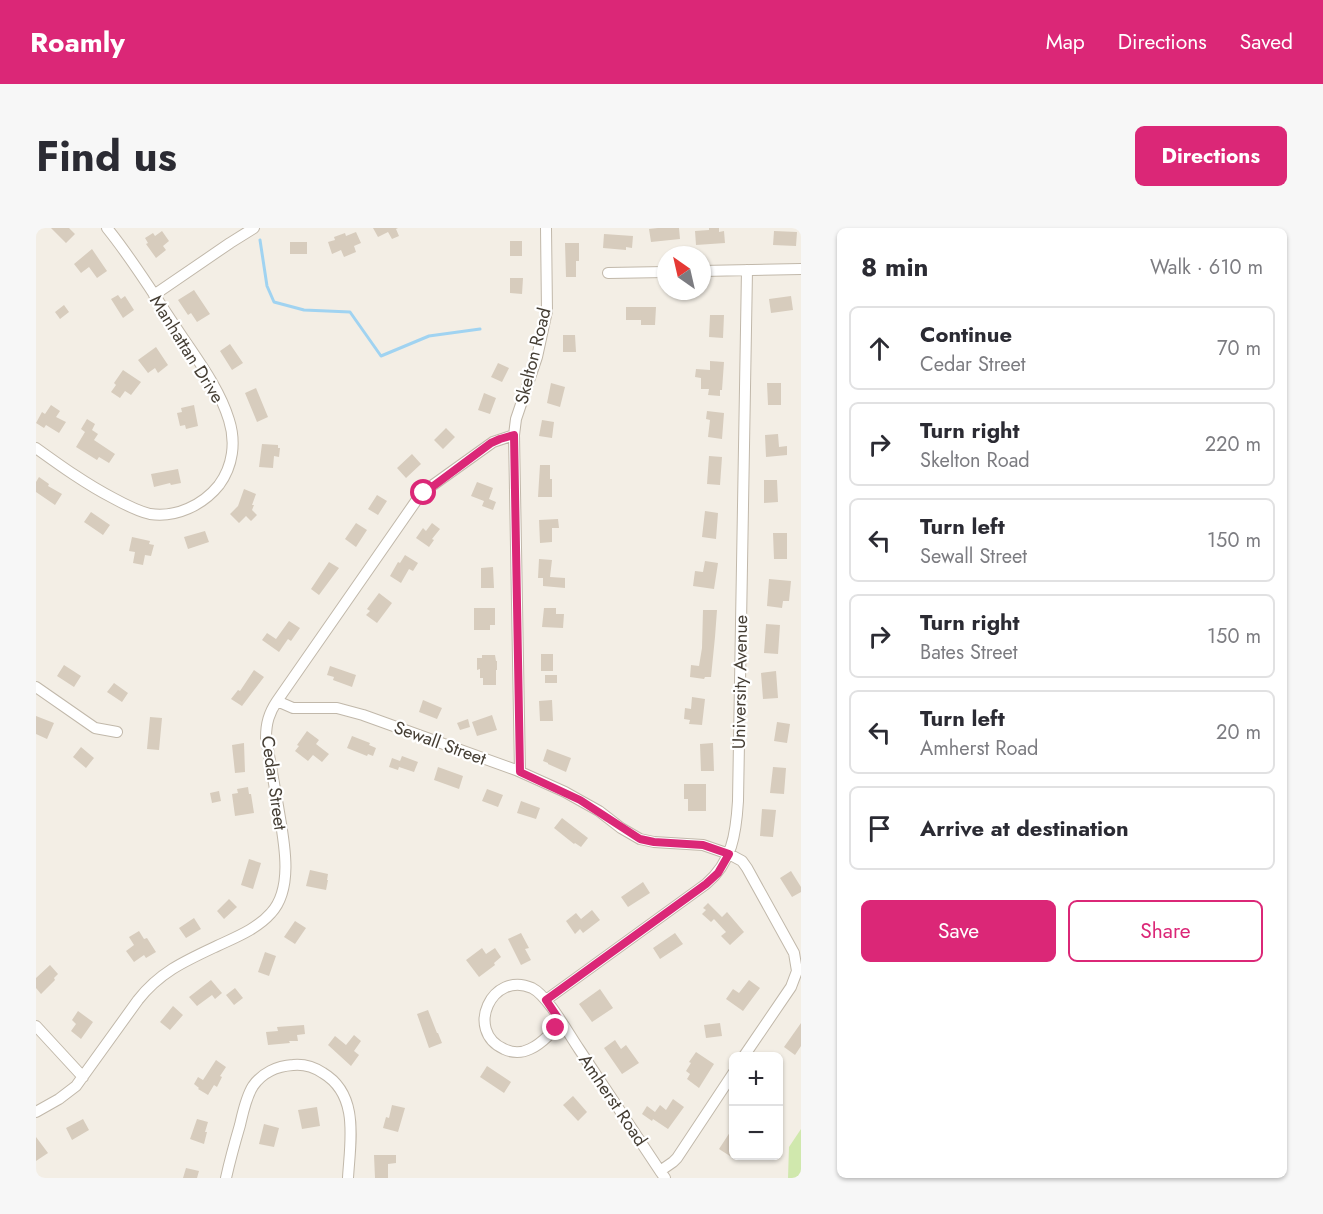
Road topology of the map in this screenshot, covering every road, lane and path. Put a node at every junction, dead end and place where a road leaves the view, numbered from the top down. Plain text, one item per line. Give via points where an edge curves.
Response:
1 (107, 228) edge
2 (254, 228) edge
3 (546, 228) edge
4 (801, 269) edge
5 (747, 270) junction
6 (711, 271) edge
7 (657, 272) edge
8 (608, 273) dead end
9 (154, 295) junction
10 (514, 435) junction
11 (36, 448) edge
12 (36, 687) edge
13 (277, 700) junction
14 (117, 732) dead end
15 (519, 772) junction
16 (729, 854) junction
17 (546, 1000) junction
18 (562, 1024) junction
19 (36, 1026) edge
20 (747, 1052) edge
21 (83, 1077) junction
22 (729, 1080) edge
23 (36, 1113) edge
24 (663, 1174) edge
25 (226, 1178) edge
26 (348, 1178) edge

1 - 9 street, Manhattan Drive
2 - 9 street
3 - 10 street, Skelton Road via 547,311
4 - 5 street
5 - 6 street
5 - 16 street, University Avenue via 738,801
7 - 8 street
9 - 11 street, Manhattan Drive via 214,387 229,421 231,458 220,483 209,496 189,508 167,514 148,513 92,487
10 - 13 street, Cedar Street via 491,443 416,501
10 - 15 street, Skelton Road
12 - 14 street via 95,728
13 - 15 street, Sewall Street via 293,708 349,710
13 - 21 street, Cedar Street via 266,731 284,854 284,886 276,906 243,934 182,962 154,983
15 - 16 street, Sewall Street via 580,800 640,839 703,845
16 - 17 street via 706,884
16 - 20 street via 747,868 792,948 797,965 790,987
17 - 18 street, Amherst Road
17 - 18 street via 523,985 501,990 486,1007 488,1034 505,1049 521,1052 537,1046
18 - 24 street, Amherst Road
19 - 21 street
21 - 23 street, Cedar Street via 59,1100
22 - 24 street
25 - 26 street via 252,1087 267,1073 298,1065 328,1076 346,1099 350,1128

